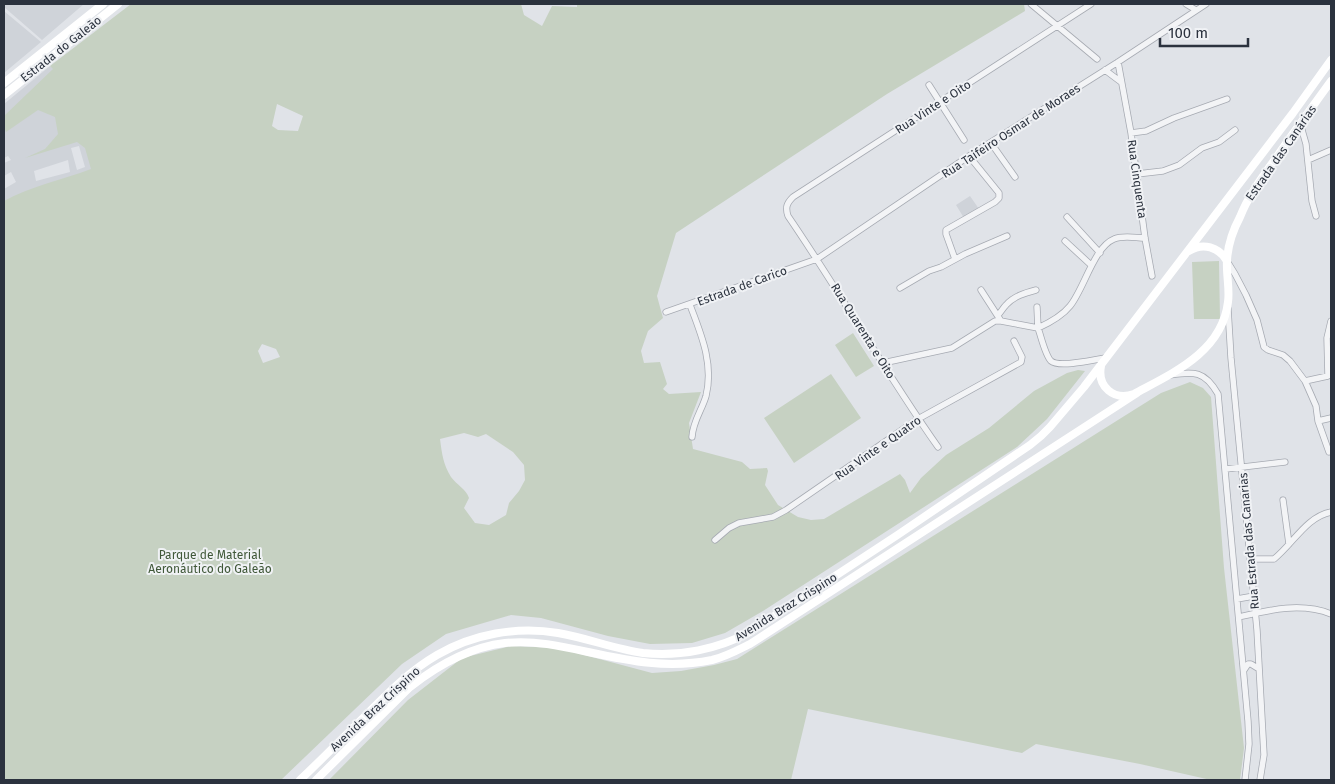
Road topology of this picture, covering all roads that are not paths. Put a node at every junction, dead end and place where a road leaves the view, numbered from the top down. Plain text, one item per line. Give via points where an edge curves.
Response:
1 (103, 4) edge
2 (118, 4) edge
3 (1031, 4) edge
4 (1091, 4) edge
5 (1186, 4) edge
6 (1206, 4) edge
7 (1196, 10) junction
8 (1058, 26) junction
9 (1097, 59) dead end
10 (1331, 60) edge
11 (1118, 62) junction
12 (1105, 70) junction
13 (1331, 81) edge
14 (4, 82) edge
15 (1121, 82) junction
16 (929, 85) dead end
17 (4, 95) edge
18 (1227, 98) dead end
19 (940, 103) junction
20 (1300, 123) junction
21 (1235, 130) dead end
22 (1131, 133) junction
23 (964, 140) dead end
24 (991, 143) junction
25 (1331, 150) edge
26 (969, 156) junction
27 (1308, 160) junction
28 (1137, 174) junction
29 (1015, 177) dead end
30 (788, 216) joint
31 (1316, 216) dead end
32 (1068, 217) dead end
33 (1007, 236) dead end
34 (1145, 238) junction
35 (1064, 241) dead end
36 (1187, 252) junction
37 (1100, 253) junction
38 (956, 259) junction
39 (817, 260) junction
40 (1227, 261) junction
41 (1091, 265) junction
42 (1152, 276) dead end
43 (900, 288) dead end
44 (981, 290) dead end
45 (1036, 290) dead end
46 (1228, 302) junction
47 (690, 304) junction
48 (1037, 307) dead end
49 (666, 312) dead end
50 (1000, 318) junction
51 (1331, 321) edge
52 (1038, 328) junction
53 (1014, 341) dead end
54 (1329, 351) edge
55 (1104, 360) junction
56 (883, 363) junction
57 (1168, 376) junction
58 (1305, 381) junction
59 (1137, 393) junction
60 (1331, 418) edge
61 (918, 419) junction
62 (1318, 421) junction
63 (692, 436) dead end
64 (938, 447) dead end
65 (1329, 452) dead end
66 (1285, 462) dead end
67 (1242, 467) junction
68 (1226, 469) junction
69 (1283, 500) dead end
70 (1331, 512) edge
71 (715, 540) dead end
72 (1289, 544) junction
73 (1250, 559) junction
74 (1254, 596) junction
75 (1237, 599) junction
76 (1255, 613) junction
77 (1331, 614) edge
78 (1239, 617) junction
79 (1259, 669) junction
80 (1244, 670) junction
81 (300, 780) edge
82 (316, 780) edge
83 (1246, 780) edge
84 (1260, 780) edge

1 - 14 main road, Estrada do Galeão
2 - 17 main road, Estrada do Galeão
3 - 8 street
4 - 8 street, Rua Vinte e Oito
5 - 7 street
6 - 7 street, Rua Taifeiro Osmar de Moraes
7 - 11 street, Rua Taifeiro Osmar de Moraes
8 - 9 street
8 - 19 street, Rua Vinte e Oito
10 - 36 main road, Estrada das Canárias
11 - 12 street, Rua Taifeiro Osmar de Moraes
11 - 15 street, Rua Cinquenta
12 - 15 street
12 - 24 street, Rua Taifeiro Osmar de Moraes
13 - 20 main road, Estrada das Canárias
15 - 22 street, Rua Cinquenta
16 - 19 street
18 - 22 street via 1146,131
19 - 23 street
19 - 30 street, Rua Vinte e Oito via 793,197 787,204
20 - 27 street
20 - 40 main road, Estrada das Canárias via 1251,194 1232,234
21 - 28 street via 1179,165
22 - 28 street, Rua Cinquenta
24 - 26 street, Rua Taifeiro Osmar de Moraes
24 - 29 street
25 - 27 street
26 - 38 street via 999,193 999,198 946,230
26 - 39 street, Rua Taifeiro Osmar de Moraes
27 - 31 street
28 - 34 street, Rua Cinquenta
30 - 39 street, Rua Quarenta e Oito
32 - 37 street
33 - 38 street
34 - 37 street via 1115,238 1105,244
34 - 42 street, Rua Cinquenta
35 - 41 street
36 - 40 main road via 1209,246
36 - 55 main road, Estrada das Canárias
37 - 41 street
38 - 43 street
39 - 47 street, Estrada de Carico
39 - 56 street, Rua Quarenta e Oito
40 - 46 main road, Estrada das Canárias
40 - 58 street via 1246,295 1264,347 1283,355
41 - 52 street via 1070,307
44 - 50 street
45 - 50 street via 1022,294 1006,305
46 - 57 main road, Estrada das Canárias via 1224,320 1210,344
46 - 67 street, Rua Estrada das Canarias
47 - 49 street, Estrada de Carico
47 - 63 street via 705,347 709,372 705,397 692,427
48 - 52 street
50 - 52 street
50 - 56 street via 952,348
51 - 54 street via 1327,338
52 - 55 street via 1051,361 1064,364
53 - 61 street, Rua Vinte e Quatro via 1022,357 1021,362
54 - 58 street via 1328,376
55 - 59 main road via 1100,374 1104,386 1119,396
55 - 81 main road, Avenida Braz Crispino via 1041,436 750,632 721,645 676,654 644,653 540,631 507,632 470,640 438,654 412,672
56 - 61 street, Rua Quarenta e Oito
57 - 59 main road, Estrada das Canárias
57 - 68 street, Rua Estrada das Canarias via 1188,372 1212,383 1218,394
58 - 62 street via 1316,406
59 - 82 main road, Avenida Braz Crispino via 750,644 713,660 676,664 642,663 550,644 506,643 472,650 410,687
60 - 62 street
61 - 64 street, Rua Quarenta e Oito
61 - 71 street, Rua Vinte e Quatro via 786,510 773,517 739,523
62 - 65 street
66 - 67 street
67 - 68 street
67 - 73 street, Rua Estrada das Canarias
68 - 75 street, Rua Estrada das Canarias
69 - 72 street
70 - 72 street via 1312,521
72 - 73 street via 1274,559
73 - 74 street, Rua Estrada das Canarias
74 - 75 street
74 - 76 street, Rua Estrada das Canarias
75 - 78 street, Rua Estrada das Canarias
76 - 77 street via 1300,607
76 - 78 street
76 - 79 street, Rua Estrada das Canarias
78 - 80 street, Rua Estrada das Canarias
79 - 80 street via 1248,664
79 - 84 street, Rua Estrada das Canarias via 1264,755
80 - 83 street, Rua Estrada das Canarias via 1249,744

